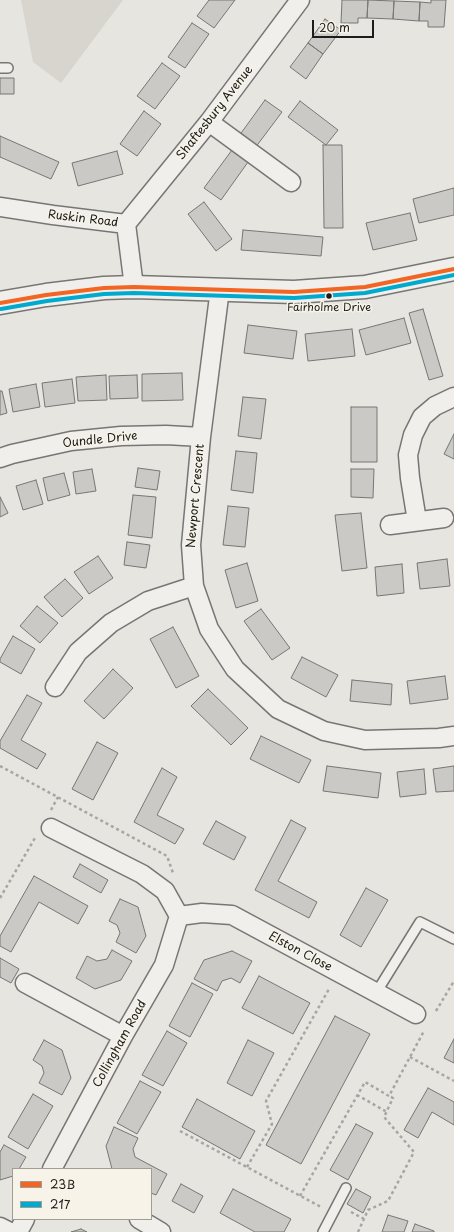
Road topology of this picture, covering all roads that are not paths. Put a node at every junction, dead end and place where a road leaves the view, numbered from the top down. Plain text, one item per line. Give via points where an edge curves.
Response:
1 (300, 0) edge
2 (209, 122) junction
3 (291, 182) dead end
4 (0, 207) edge
5 (126, 224) junction
6 (454, 268) edge
7 (134, 287) junction
8 (220, 289) junction
9 (0, 303) edge
10 (454, 397) edge
11 (202, 437) junction
12 (0, 458) edge
13 (444, 518) dead end
14 (417, 521) junction
15 (390, 525) dead end
16 (194, 586) junction
17 (55, 687) dead end
18 (454, 736) edge
19 (47, 823) road end
20 (179, 916) junction
21 (454, 940) edge
22 (25, 983) dead end
23 (376, 993) junction
24 (422, 1018) road end
25 (124, 1036) junction
26 (54, 1168) edge
27 (346, 1188) dead end
28 (24, 1220) edge
29 (141, 1220) edge
30 (0, 1227) edge
31 (10, 1232) edge
32 (18, 1232) edge
33 (161, 1232) edge
34 (323, 1232) edge

1 - 2 street, Shaftesbury Avenue
2 - 3 street
2 - 5 street, Shaftesbury Avenue
4 - 5 street, Ruskin Road
5 - 7 street, Ruskin Road
6 - 8 main road via 365,287 294,292
7 - 8 main road
7 - 9 main road via 104,288
8 - 11 street, Newport Crescent
10 - 14 street via 435,406 422,417 413,435 408,455
11 - 12 street, Oundle Drive via 121,436 71,441
11 - 16 street, Newport Crescent via 191,545
13 - 14 street
14 - 15 street
16 - 17 street via 148,601 111,623 78,652
16 - 18 street, Newport Crescent via 209,629 235,669 278,709 324,731 365,740
19 - 20 street via 142,874 165,891
20 - 23 street, Elston Close via 202,913 232,915
20 - 25 street, Collingham Road via 164,966
21 - 23 lane via 420,922
22 - 25 street
23 - 24 street, Elston Close
25 - 26 street, Collingham Road
27 - 34 lane
28 - 32 street
29 - 33 street
30 - 31 street

